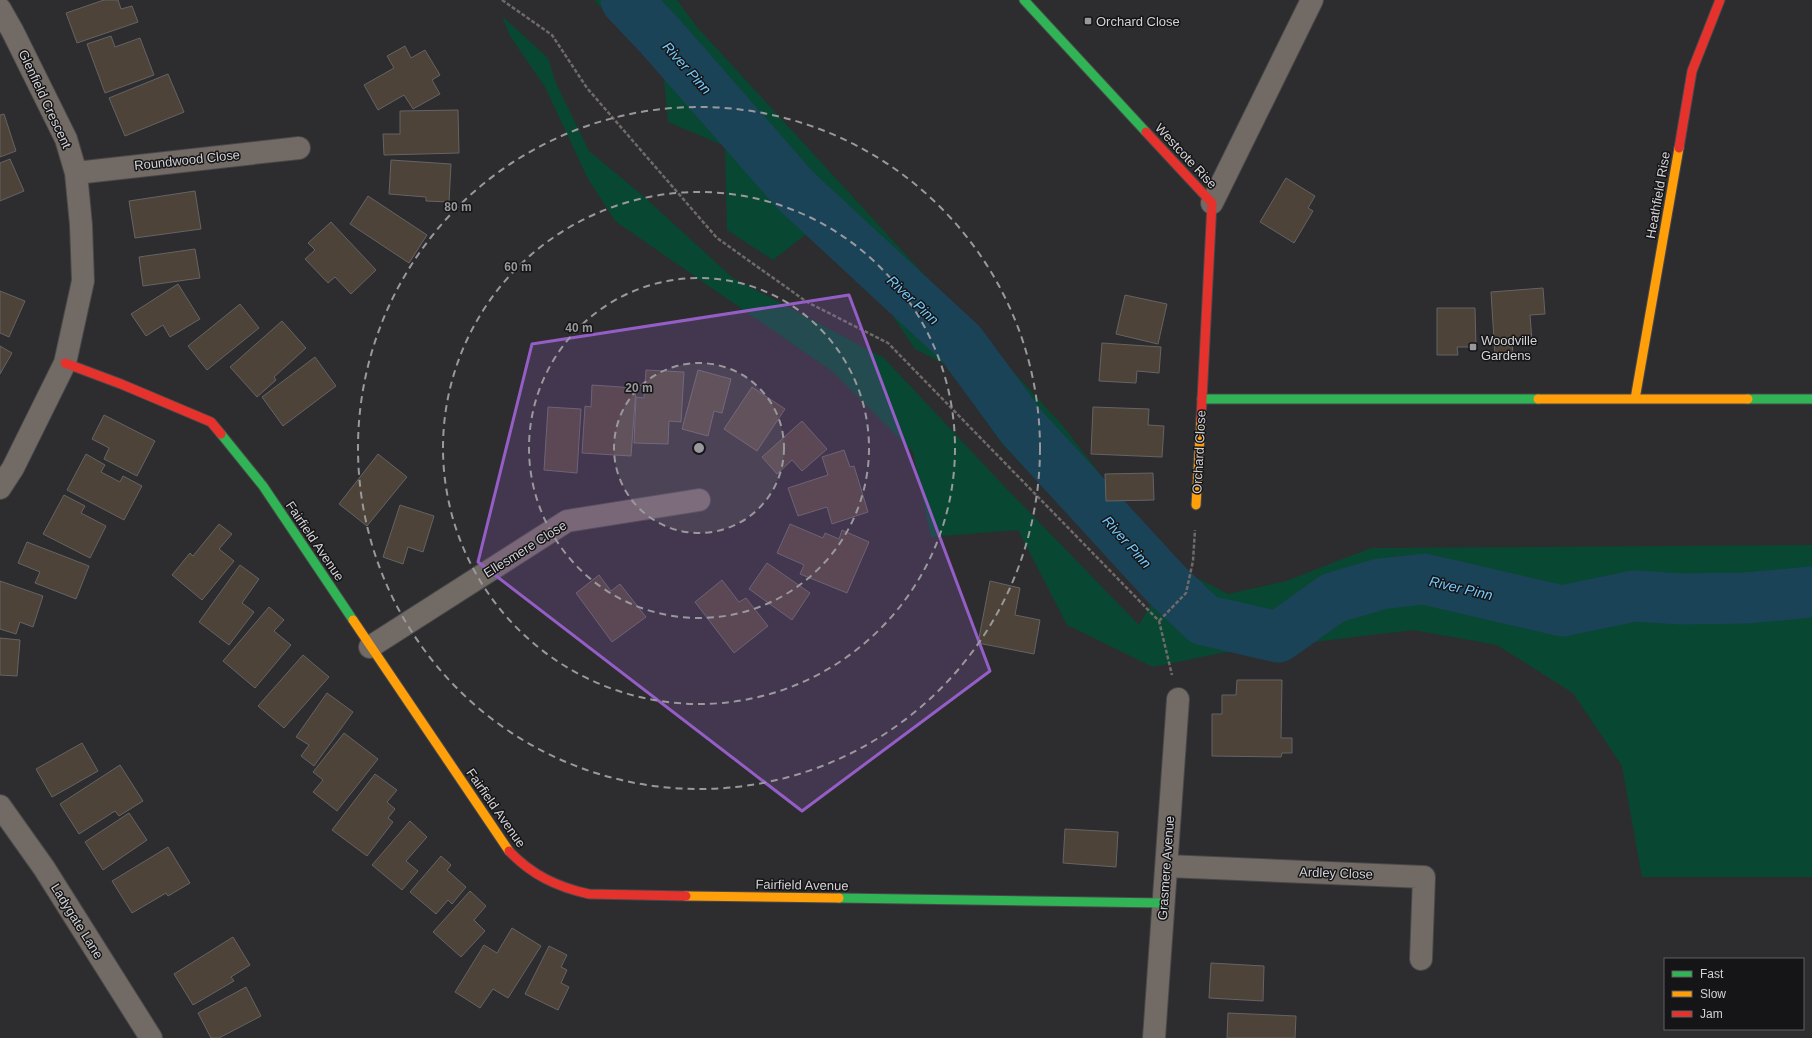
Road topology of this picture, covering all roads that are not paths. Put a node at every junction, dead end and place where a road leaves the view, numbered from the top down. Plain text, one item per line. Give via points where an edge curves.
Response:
1 (1024, 0) edge
2 (1312, 0) edge
3 (1720, 0) edge
4 (0, 9) edge
5 (299, 148) dead end
6 (76, 173) junction
7 (1212, 203) junction
8 (65, 363) junction
9 (1202, 399) junction
10 (1635, 399) junction
11 (1812, 400) edge
12 (0, 488) edge
13 (699, 500) dead end
14 (1196, 505) road end
15 (370, 647) junction
16 (1178, 699) road end
17 (0, 806) edge
18 (1167, 866) junction
19 (1164, 904) junction
20 (1420, 959) dead end
21 (151, 1038) edge
22 (1154, 1038) edge

1 - 7 street, Westcote Rise
2 - 7 street
3 - 10 street, Heathfield Rise via 1692,71
4 - 6 street, Glenfield Crescent via 14,32 66,139
5 - 6 street, Roundwood Close
6 - 8 street, Glenfield Crescent via 83,281
7 - 9 street, Westcote Rise
8 - 12 street, Glenfield Crescent via 13,468
8 - 15 street, Fairfield Avenue via 211,422 263,486
9 - 10 street
9 - 14 street, Orchard Close
10 - 11 street
13 - 15 street, Ellesmere Close via 567,521
15 - 19 street, Fairfield Avenue via 505,847 535,875 571,891 608,895
16 - 18 street, Grasmere Avenue
17 - 21 street, Ladygate Lane via 44,868
18 - 19 street, Grasmere Avenue
18 - 20 street, Ardley Close via 1424,877
19 - 22 street, Grasmere Avenue

